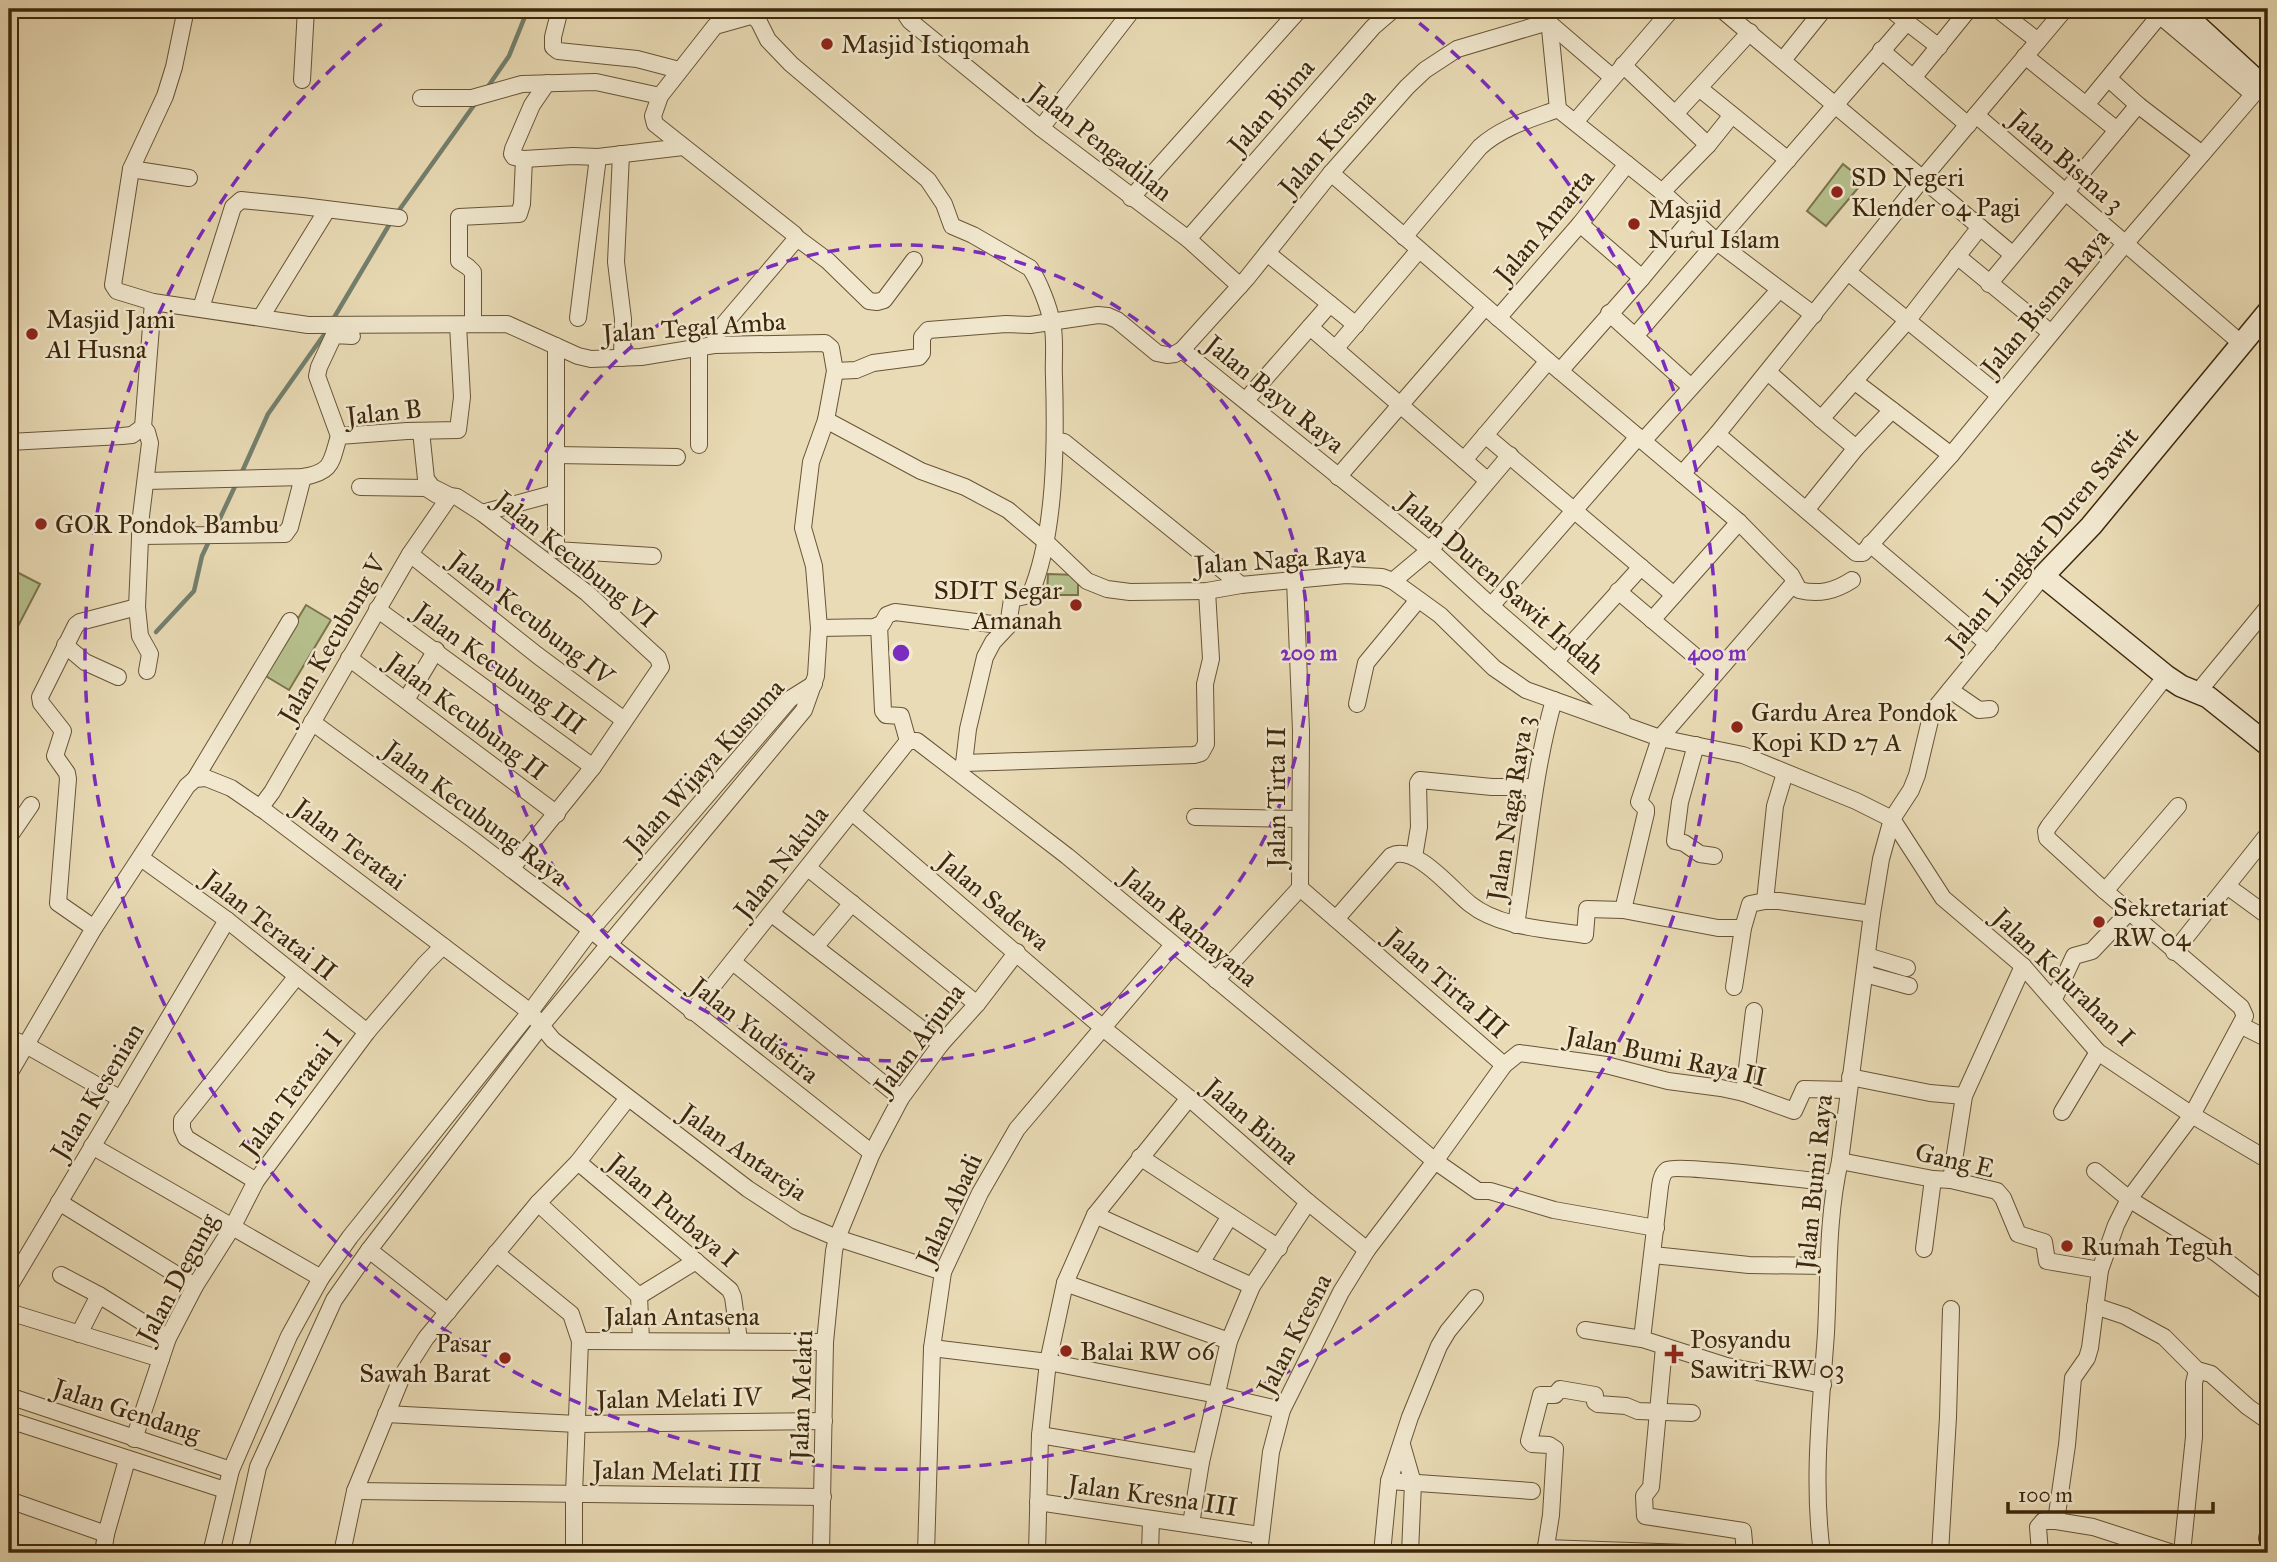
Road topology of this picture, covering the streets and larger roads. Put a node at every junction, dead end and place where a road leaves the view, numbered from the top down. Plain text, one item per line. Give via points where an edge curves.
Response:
1 (186, 9) edge
2 (306, 9) edge
3 (560, 9) edge
4 (902, 9) edge
5 (1133, 9) edge
6 (1300, 9) edge
7 (1394, 9) edge
8 (1672, 9) edge
9 (1721, 9) edge
10 (1824, 9) edge
11 (1890, 9) edge
12 (1969, 9) edge
13 (1997, 9) edge
14 (2065, 9) edge
15 (2165, 10) edge
16 (751, 12) edge
17 (1549, 13) edge
18 (1907, 22) junction
19 (1750, 32) junction
20 (2038, 41) junction
21 (1939, 47) junction
22 (1881, 50) junction
23 (2025, 56) junction
24 (1783, 60) junction
25 (679, 70) junction
26 (1617, 71) junction
27 (1913, 78) junction
28 (2109, 79) junction
29 (302, 80) dead end
30 (547, 83) junction
31 (2260, 84) edge
32 (1699, 88) junction
33 (660, 96) junction
34 (421, 98) dead end
35 (1835, 104) junction
36 (2086, 105) junction
37 (2138, 106) junction
38 (1558, 109) junction
39 (1675, 114) junction
40 (1732, 115) junction
41 (1972, 120) junction
42 (1575, 122) junction
43 (1041, 128) junction
44 (2117, 130) junction
45 (1708, 145) junction
46 (683, 147) junction
47 (621, 154) junction
48 (2202, 154) junction
49 (598, 157) junction
50 (524, 159) junction
51 (1788, 160) junction
52 (1627, 164) junction
53 (131, 169) junction
54 (1331, 173) junction
55 (189, 178) dead end
56 (1923, 178) junction
57 (2065, 191) junction
58 (1662, 192) junction
59 (1131, 198) junction
60 (327, 210) junction
61 (399, 218) dead end
62 (1691, 219) junction
63 (1580, 224) junction
64 (1980, 227) junction
65 (1404, 237) junction
66 (797, 238) junction
67 (1188, 239) junction
68 (1717, 242) junction
69 (2125, 244) junction
70 (1419, 250) junction
71 (1268, 253) junction
72 (2012, 254) junction
73 (1956, 256) junction
74 (914, 260) dead end
75 (1848, 272) junction
76 (1642, 278) junction
77 (1989, 284) junction
78 (1240, 286) junction
79 (1779, 290) junction
80 (160, 303) junction
81 (1330, 304) junction
82 (201, 308) junction
83 (1492, 312) junction
84 (2268, 312) edge
85 (1609, 313) junction
86 (1814, 315) junction
87 (261, 317) junction
88 (578, 318) dead end
89 (1907, 321) junction
90 (1052, 323) junction
91 (466, 324) junction
92 (1356, 325) junction
93 (374, 326) junction
94 (1310, 327) junction
95 (2051, 333) junction
96 (1636, 335) junction
97 (2242, 344) junction
98 (556, 346) junction
99 (707, 347) junction
100 (1335, 349) junction
101 (1182, 350) junction
102 (622, 358) junction
103 (1554, 366) junction
104 (835, 371) junction
105 (1768, 372) junction
106 (1854, 381) junction
107 (1691, 387) junction
108 (1999, 395) junction
109 (1246, 400) junction
110 (1401, 406) junction
111 (1892, 410) junction
112 (1821, 419) junction
113 (826, 420) junction
114 (144, 427) junction
115 (421, 431) junction
116 (1717, 434) junction
117 (1485, 435) junction
118 (339, 436) junction
119 (1641, 439) junction
120 (1055, 440) junction
121 (9, 442) edge
122 (699, 445) dead end
123 (1856, 448) junction
124 (556, 455) junction
125 (1510, 455) junction
126 (1951, 455) junction
127 (677, 457) dead end
128 (1464, 460) junction
129 (1682, 474) junction
130 (303, 477) junction
131 (1338, 477) junction
132 (1488, 480) junction
133 (146, 481) junction
134 (360, 487) dead end
135 (556, 493) junction
136 (447, 498) junction
137 (1575, 510) junction
138 (1806, 510) junction
139 (482, 513) junction
140 (1739, 522) junction
141 (140, 536) junction
142 (1046, 542) junction
143 (1867, 548) junction
144 (1430, 550) junction
145 (410, 554) junction
146 (653, 556) dead end
147 (1641, 566) junction
148 (2043, 576) junction
149 (1295, 580) junction
150 (1852, 580) dead end
151 (1393, 581) junction
152 (1794, 583) junction
153 (1241, 585) junction
154 (1207, 591) junction
155 (1618, 591) junction
156 (1674, 595) junction
157 (1418, 600) junction
158 (1491, 606) junction
159 (137, 607) junction
160 (2268, 607) edge
161 (377, 609) junction
162 (1652, 620) junction
163 (290, 621) dead end
164 (880, 625) junction
165 (1008, 626) junction
166 (819, 628) junction
167 (1988, 644) junction
168 (65, 645) junction
169 (436, 650) junction
170 (349, 658) junction
171 (1555, 662) junction
172 (147, 671) dead end
173 (1715, 673) junction
174 (2166, 676) junction
175 (118, 677) dead end
176 (814, 684) junction
177 (1950, 690) junction
178 (2198, 692) junction
179 (406, 700) junction
180 (1554, 700) junction
181 (1357, 704) dead end
182 (1990, 709) dead end
183 (624, 720) junction
184 (312, 722) junction
185 (1632, 729) junction
186 (1660, 738) junction
187 (908, 741) junction
188 (1696, 745) junction
189 (2268, 745) edge
190 (593, 767) junction
191 (961, 768) junction
192 (1785, 773) junction
193 (195, 779) junction
194 (1534, 787) junction
195 (31, 805) dead end
196 (2178, 806) dead end
197 (260, 808) junction
198 (852, 812) junction
199 (556, 814) junction
200 (1195, 817) dead end
201 (1300, 820) junction
202 (1892, 820) junction
203 (2268, 834) edge
204 (9, 837) edge
205 (1714, 856) dead end
206 (1414, 857) junction
207 (141, 858) junction
208 (808, 868) junction
209 (511, 869) junction
210 (2227, 886) junction
211 (1300, 888) junction
212 (2105, 891) junction
213 (1765, 901) junction
214 (852, 903) junction
215 (1623, 911) junction
216 (2129, 912) junction
217 (772, 914) junction
218 (1872, 914) junction
219 (2268, 916) edge
220 (1336, 919) junction
221 (227, 920) junction
222 (1516, 925) junction
223 (94, 928) junction
224 (1743, 928) junction
225 (591, 930) junction
226 (609, 944) junction
227 (1173, 945) junction
228 (443, 946) junction
229 (815, 947) junction
230 (1017, 952) junction
231 (2174, 952) junction
232 (1867, 956) junction
233 (733, 962) junction
234 (2023, 965) junction
235 (1907, 968) dead end
236 (1865, 974) junction
237 (297, 976) junction
238 (1216, 980) junction
239 (1909, 986) dead end
240 (1734, 987) dead end
241 (2054, 999) junction
242 (977, 1004) junction
243 (1754, 1011) dead end
244 (530, 1012) junction
245 (692, 1012) junction
246 (541, 1026) junction
247 (2242, 1026) junction
248 (1103, 1028) junction
249 (367, 1032) junction
250 (9, 1038) edge
251 (2268, 1040) edge
252 (941, 1044) junction
253 (26, 1045) junction
254 (2098, 1052) junction
255 (1504, 1065) junction
256 (9, 1074) edge
257 (1849, 1083) junction
258 (1744, 1093) junction
259 (1964, 1096) junction
260 (628, 1098) junction
261 (901, 1098) junction
262 (1189, 1098) junction
263 (121, 1099) junction
264 (2062, 1112) dead end
265 (2192, 1115) junction
266 (92, 1146) junction
267 (872, 1153) junction
268 (1140, 1157) junction
269 (2268, 1159) edge
270 (1435, 1161) junction
271 (1840, 1161) junction
272 (578, 1162) junction
273 (2095, 1171) dead end
274 (1933, 1179) junction
275 (1951, 1180) junction
276 (256, 1181) junction
277 (1835, 1183) junction
278 (2129, 1199) junction
279 (59, 1202) junction
280 (1308, 1202) junction
281 (538, 1203) junction
282 (1095, 1215) junction
283 (1230, 1216) junction
284 (233, 1226) junction
285 (1656, 1228) junction
286 (837, 1238) junction
287 (345, 1244) junction
288 (1279, 1248) junction
289 (1924, 1249) dead end
290 (1367, 1250) junction
291 (367, 1253) junction
292 (496, 1254) junction
293 (1653, 1255) junction
294 (696, 1261) junction
295 (1201, 1263) junction
296 (1828, 1266) junction
297 (2100, 1269) junction
298 (943, 1272) junction
299 (61, 1275) dead end
300 (321, 1278) junction
301 (1065, 1283) junction
302 (195, 1286) junction
303 (1252, 1286) junction
304 (9, 1287) edge
305 (2268, 1293) edge
306 (99, 1295) junction
307 (639, 1296) junction
308 (1475, 1298) dead end
309 (2095, 1306) junction
310 (1951, 1309) dead end
311 (9, 1312) edge
312 (448, 1312) junction
313 (1586, 1330) dead end
314 (79, 1334) junction
315 (168, 1338) junction
316 (1642, 1339) junction
317 (641, 1340) junction
318 (738, 1340) junction
319 (580, 1341) junction
320 (825, 1342) junction
321 (1229, 1342) junction
322 (1664, 1347) junction
323 (932, 1348) junction
324 (161, 1359) junction
325 (1048, 1362) junction
326 (2197, 1370) junction
327 (1823, 1385) junction
328 (1217, 1395) junction
329 (9, 1396) edge
330 (1282, 1410) junction
331 (1659, 1411) junction
332 (1692, 1413) dead end
333 (386, 1414) junction
334 (9, 1420) edge
335 (824, 1421) junction
336 (2268, 1421) edge
337 (577, 1424) junction
338 (1040, 1435) junction
339 (134, 1439) junction
340 (1402, 1445) junction
341 (127, 1460) junction
342 (1201, 1462) junction
343 (231, 1470) junction
344 (1389, 1481) junction
345 (1413, 1483) junction
346 (225, 1490) junction
347 (355, 1491) junction
348 (1532, 1491) dead end
349 (574, 1494) junction
350 (822, 1497) junction
351 (9, 1500) edge
352 (1038, 1502) junction
353 (1151, 1520) junction
354 (2056, 1521) junction
355 (1191, 1524) junction
356 (106, 1534) junction
357 (1260, 1535) junction
358 (1545, 1551) edge
359 (103, 1553) edge
360 (211, 1553) edge
361 (239, 1553) edge
362 (342, 1553) edge
363 (574, 1553) edge
364 (821, 1553) edge
365 (926, 1553) edge
366 (1037, 1553) edge
367 (1150, 1553) edge
368 (1259, 1553) edge
369 (1382, 1553) edge
370 (1410, 1553) edge
371 (1686, 1553) edge
372 (1745, 1553) edge
373 (1822, 1553) edge
374 (1940, 1553) edge
375 (2040, 1553) edge
376 (2173, 1553) edge
377 (2182, 1553) edge

1 - 53 street via 165,96
2 - 29 street
3 - 25 street via 553,40 558,51 637,59
4 - 43 street, Jalan Pengadilan via 910,21
5 - 43 street
6 - 59 street
7 - 67 street, Jalan Bima via 1373,27
8 - 26 street
9 - 19 street
10 - 24 street
11 - 18 street
12 - 21 street
13 - 20 street
14 - 20 street
15 - 28 street
15 - 31 street
16 - 25 street via 715,26
16 - 90 street via 790,64 928,180 952,226 1030,268
17 - 26 street
17 - 38 street
17 - 54 street, Jalan Kresna via 1439,60 1407,87
18 - 21 street
18 - 22 street
19 - 24 street
19 - 32 street
20 - 23 street
21 - 27 street
22 - 27 street, Jalan Bisma 3
22 - 35 street
23 - 36 street
23 - 41 street
24 - 35 street
25 - 33 street
26 - 39 street
26 - 42 street
27 - 41 street, Jalan Bisma 3
28 - 36 street
28 - 37 street
30 - 33 street via 596,82
30 - 34 street via 522,84 472,98
30 - 50 street via 513,149 514,157
31 - 48 street, Jalan Bisma Raya
32 - 39 street
32 - 40 street
33 - 46 street via 654,124
35 - 51 street
35 - 56 street
36 - 44 street
37 - 44 street
37 - 48 street
38 - 42 street, Jalan Amarta
38 - 65 street via 1509,128 1480,146
39 - 45 street
40 - 45 street
40 - 51 street
41 - 56 street
41 - 57 street, Jalan Bisma 3
42 - 52 street, Jalan Amarta
43 - 59 street, Jalan Pengadilan
44 - 57 street
45 - 58 street
46 - 47 street
46 - 66 street
47 - 49 street
47 - 102 street via 616,262
48 - 69 street, Jalan Bisma Raya
49 - 50 street
49 - 88 street
50 - 91 street via 519,214 459,217 458,261 473,272
51 - 68 street
52 - 58 street, Jalan Amarta
52 - 63 street, Jalan Amarta
53 - 55 street
53 - 80 street, Jalan Tegal Amba via 113,285 117,291
54 - 65 street
54 - 71 street, Jalan Kresna
56 - 64 street
56 - 75 street
57 - 69 street, Jalan Bisma 3
57 - 72 street
58 - 62 street, Jalan Amarta
59 - 67 street, Jalan Pengadilan
60 - 61 street
60 - 82 street via 237,203
60 - 87 street
62 - 68 street, Jalan Amarta
62 - 76 street
63 - 76 street
63 - 83 street, Jalan Amarta
64 - 72 street
64 - 73 street
65 - 70 street
66 - 74 street via 869,301 884,300
66 - 99 street
67 - 78 street, Jalan Pengadilan
68 - 79 street, Jalan Amarta
68 - 96 street
69 - 95 street, Jalan Bisma Raya
69 - 97 street, Jalan Bisma 3
70 - 83 street
70 - 92 street
71 - 78 street, Jalan Kresna
71 - 81 street
72 - 77 street
73 - 77 street
73 - 89 street
75 - 86 street
75 - 89 street
76 - 85 street
77 - 95 street
78 - 101 street, Jalan Kresna
79 - 86 street, Jalan Amarta
79 - 107 street
80 - 82 street, Jalan Tegal Amba
80 - 114 street
81 - 92 street
81 - 94 street
82 - 87 street, Jalan Tegal Amba
83 - 103 street
83 - 110 street, Jalan Amarta
84 - 97 street, Jalan Lingkar Duren Sawit
85 - 96 street
85 - 103 street
86 - 105 street
87 - 93 street, Jalan Tegal Amba via 308,325
89 - 106 street
89 - 108 street
90 - 101 street via 1108,316 1157,353
90 - 104 street via 928,330 919,357
90 - 120 street
91 - 93 street, Jalan Tegal Amba
91 - 98 street, Jalan Tegal Amba via 517,326
91 - 115 street, Jalan B via 460,428
92 - 100 street
93 - 118 street via 368,335 334,334 317,372
94 - 100 street
94 - 109 street
95 - 108 street, Jalan Bisma Raya
96 - 107 street
97 - 148 street, Jalan Lingkar Duren Sawit via 2091,526
98 - 102 street, Jalan Tegal Amba via 591,359
98 - 124 street
99 - 102 street, Jalan Tegal Amba
99 - 104 street, Jalan Tegal Amba via 825,343 831,348
99 - 122 street
100 - 110 street
101 - 109 street, Jalan Bayu Raya
103 - 117 street
103 - 119 street
104 - 113 street
105 - 112 street
105 - 116 street
106 - 111 street
106 - 112 street
107 - 119 street
108 - 126 street, Jalan Bisma Raya
109 - 131 street, Jalan Bayu Raya
110 - 128 street
110 - 131 street, Jalan Amarta
111 - 123 street
111 - 126 street
112 - 123 street
113 - 142 street, Jalan Naga Raya via 1008,510
113 - 166 street via 811,462 803,528 814,566
114 - 121 street via 132,435
114 - 133 street via 150,443
115 - 118 street, Jalan B
115 - 136 street via 427,481
116 - 129 street
116 - 138 street
117 - 125 street
117 - 128 street
118 - 130 street, Jalan B via 332,464 323,473
119 - 129 street
119 - 137 street
120 - 142 street
120 - 153 street via 1065,442
123 - 138 street
124 - 127 street
124 - 135 street
125 - 132 street
125 - 137 street
126 - 143 street, Jalan Bisma Raya
128 - 132 street
129 - 140 street
130 - 133 street, Jalan B
130 - 141 street via 285,534
131 - 144 street, Jalan Duren Sawit Indah
132 - 144 street
133 - 141 street
134 - 136 street via 426,488
135 - 139 street
135 - 146 street via 556,550
136 - 139 street, Jalan Kecubung VI via 457,497
136 - 145 street, Jalan Kecubung V
137 - 147 street
137 - 158 street
138 - 143 street via 1856,553
139 - 183 street, Jalan Kecubung VI via 587,593 658,658 660,671
140 - 152 street
140 - 156 street
141 - 159 street
142 - 154 street, Jalan Naga Raya via 1094,586 1130,592
142 - 165 street via 1030,595 1012,599
143 - 167 street
144 - 151 street
144 - 158 street, Jalan Duren Sawit Indah
145 - 161 street, Jalan Kecubung V
145 - 183 street, Jalan Kecubung IV
147 - 155 street
147 - 156 street
148 - 167 street, Jalan Lingkar Duren Sawit
148 - 174 street
149 - 151 street, Jalan Naga Raya via 1366,574
149 - 153 street, Jalan Naga Raya
149 - 201 street, Jalan Tirta II
150 - 152 street via 1829,591 1799,590
151 - 157 street, Jalan Naga Raya
152 - 173 street
153 - 154 street, Jalan Naga Raya
154 - 191 street via 1211,659 1205,684 1206,744 1201,753
155 - 162 street
155 - 171 street
156 - 162 street
157 - 180 street, Jalan Naga Raya via 1494,668 1526,690
157 - 181 street via 1366,663
158 - 171 street, Jalan Duren Sawit Indah
159 - 168 street via 80,622
159 - 172 street via 150,659
160 - 178 street
161 - 169 street, Jalan Kecubung III
161 - 170 street, Jalan Kecubung V
162 - 173 street
163 - 193 street
164 - 165 street via 895,612
164 - 166 street
164 - 187 street via 883,711 901,716
165 - 191 street via 985,657
166 - 176 street
167 - 177 street, Jalan Lingkar Duren Sawit
168 - 175 street via 85,662
168 - 223 street via 40,697 63,732 56,759 67,773 58,903
169 - 179 street
169 - 190 street, Jalan Kecubung III
170 - 179 street, Jalan Kecubung II
170 - 184 street, Jalan Kecubung V
171 - 185 street, Jalan Duren Sawit Indah
173 - 186 street
174 - 178 street
174 - 212 street via 2046,831 2047,838
176 - 225 street, Jalan Wijaya Kusuma via 790,699
176 - 226 street, Jalan Wijaya Kusuma via 804,710
177 - 182 street via 1979,710
177 - 202 street, Jalan Lingkar Duren Sawit via 1932,712 1917,775
178 - 189 street
179 - 199 street, Jalan Kecubung II
180 - 185 street, Jalan Naga Raya
180 - 194 street, Jalan Naga Raya 3
183 - 190 street
184 - 197 street, Jalan Kecubung V
184 - 209 street, Jalan Kecubung Raya
185 - 186 street, Jalan Naga Raya
186 - 188 street, Jalan Naga Raya
186 - 215 street via 1639,802 1646,813
187 - 191 street, Jalan Ramayana via 917,741
187 - 198 street, Jalan Nakula
188 - 192 street, Jalan Naga Raya via 1743,755
188 - 205 street via 1675,841 1700,855
190 - 199 street
191 - 227 street, Jalan Ramayana
192 - 202 street, Jalan Naga Raya
192 - 213 street via 1775,806
193 - 197 street, Jalan Teratai via 219,782
193 - 207 street
194 - 206 street via 1420,780
194 - 222 street, Jalan Naga Raya 3
195 - 204 street
196 - 212 street
197 - 228 street, Jalan Teratai
198 - 208 street, Jalan Nakula
198 - 230 street, Jalan Sadewa
199 - 209 street
200 - 201 street
201 - 211 street, Jalan Tirta II
202 - 218 street, Jalan Bumi Raya
202 - 234 street, Jalan Kelurahan I via 1943,898
203 - 210 street
206 - 220 street via 1391,856
206 - 222 street via 1471,905
207 - 221 street, Jalan Teratai II
207 - 223 street
208 - 214 street
208 - 217 street, Jalan Nakula
209 - 225 street, Jalan Kecubung Raya
210 - 219 street
210 - 231 street
211 - 220 street, Jalan Tirta III
211 - 238 street, Jalan Tirta II
212 - 216 street
213 - 218 street
213 - 224 street via 1750,904
214 - 229 street
214 - 242 street
215 - 222 street via 1587,909 1585,935
215 - 224 street via 1693,925
216 - 231 street
216 - 241 street via 2092,951 2074,956
217 - 229 street
217 - 233 street, Jalan Nakula
218 - 232 street, Jalan Bumi Raya
220 - 255 street, Jalan Tirta III
221 - 237 street, Jalan Teratai II
221 - 263 street, Jalan Kesenian
223 - 253 street
224 - 240 street
225 - 226 street, Jalan Kecubung Raya
225 - 244 street, Jalan Wijaya Kusuma
226 - 245 street, Jalan Yudistira
226 - 246 street, Jalan Wijaya Kusuma
227 - 238 street, Jalan Ramayana
227 - 248 street, Jalan Abadi
228 - 244 street, Jalan Teratai
228 - 249 street, Jalan Teratai I
229 - 252 street
230 - 242 street, Jalan Arjuna
230 - 248 street, Jalan Sadewa
231 - 247 street via 2241,1007 2245,1016
232 - 235 street
232 - 236 street, Jalan Bumi Raya
233 - 245 street, Jalan Nakula
233 - 261 street
234 - 241 street, Jalan Kelurahan I
234 - 259 street
236 - 239 street
236 - 257 street, Jalan Bumi Raya
237 - 249 street, Jalan Teratai II
237 - 276 street, Jalan Teratai I via 182,1120 186,1138
238 - 270 street, Jalan Ramayana
241 - 254 street, Jalan Kelurahan I
242 - 252 street, Jalan Arjuna
243 - 258 street
244 - 246 street, Jalan Teratai
244 - 287 street, Jalan Wijaya Kusuma
245 - 267 street, Jalan Yudistira
246 - 260 street, Jalan Antareja
246 - 291 street, Jalan Wijaya Kusuma
247 - 251 street
247 - 265 street
248 - 262 street, Jalan Bima
248 - 298 street, Jalan Abadi via 1017,1129
249 - 276 street, Jalan Teratai I
250 - 253 street
252 - 261 street, Jalan Arjuna
253 - 256 street
253 - 263 street
254 - 264 street
254 - 265 street, Jalan Kelurahan I
255 - 258 street, Jalan Bumi Raya II via 1519,1053
255 - 270 street, Jalan Tirta III
257 - 258 street, Jalan Bumi Raya II via 1804,1089 1794,1111
257 - 259 street
257 - 271 street, Jalan Bumi Raya
259 - 275 street
260 - 272 street
260 - 286 street, Jalan Antareja via 748,1189 797,1221
261 - 267 street, Jalan Arjuna
262 - 268 street
262 - 280 street, Jalan Bima
263 - 266 street, Jalan Kesenian
265 - 269 street, Jalan Kelurahan I
265 - 278 street
266 - 279 street, Jalan Kesenian
266 - 284 street
267 - 286 street, Jalan Arjuna
268 - 282 street
268 - 283 street
270 - 285 street, Jalan Ramayana via 1478,1191
270 - 290 street, Jalan Kresna
271 - 274 street, Gang E
271 - 277 street, Jalan Bumi Raya
272 - 281 street
272 - 294 street, Jalan Purbaya I
273 - 278 street
274 - 275 street, Gang E
274 - 289 street
275 - 297 street, Gang E via 1997,1191 2018,1234 2044,1242 2047,1261
276 - 284 street, Jalan Degung
277 - 285 street via 1671,1168 1663,1175
277 - 296 street, Jalan Bumi Raya
278 - 297 street
278 - 305 street via 2216,1253
279 - 302 street
279 - 304 street, Jalan Kesenian
280 - 288 street
280 - 290 street, Jalan Bima
281 - 292 street
281 - 307 street
282 - 295 street
282 - 301 street
283 - 288 street
283 - 295 street
284 - 300 street
284 - 302 street, Jalan Degung
285 - 293 street
286 - 298 street, Jalan Antareja
286 - 320 street, Jalan Melati
287 - 291 street
287 - 300 street, Jalan Wijaya Kusuma
288 - 303 street
290 - 330 street, Jalan Kresna
291 - 312 street
291 - 361 street, Jalan Wijaya Kusuma via 334,1300 258,1467
292 - 312 street
292 - 319 street via 570,1314
293 - 296 street via 1749,1265
293 - 316 street
294 - 307 street
294 - 318 street, Jalan Purbaya I via 730,1290
295 - 303 street
296 - 327 street, Jalan Bumi Raya
297 - 309 street
298 - 323 street, Jalan Abadi
299 - 306 street
300 - 343 street, Jalan Wijaya Kusuma via 289,1336
301 - 321 street
301 - 325 street
302 - 315 street, Jalan Degung
303 - 321 street
306 - 314 street
306 - 315 street
307 - 317 street
308 - 340 street via 1439,1346
309 - 326 street via 2164,1336
309 - 354 street via 2090,1349 2073,1378
310 - 374 street
311 - 314 street
312 - 333 street via 403,1374
313 - 316 street
314 - 324 street
315 - 324 street, Jalan Degung
316 - 322 street
317 - 318 street, Jalan Antasena
317 - 319 street, Jalan Antasena
318 - 320 street, Jalan Antasena
319 - 337 street
320 - 335 street, Jalan Melati
321 - 328 street
322 - 327 street via 1727,1366
322 - 331 street
323 - 325 street
323 - 365 street, Jalan Abadi
324 - 339 street, Jalan Degung
325 - 328 street
325 - 338 street
326 - 336 street via 2211,1374
326 - 377 street
327 - 373 street, Jalan Bumi Raya via 1819,1445
328 - 330 street
328 - 342 street
329 - 339 street, Jalan Gendang
330 - 357 street, Jalan Kresna via 1271,1452
331 - 332 street
331 - 358 street via 1598,1404 1594,1395 1560,1389 1555,1395 1541,1395 1530,1442 1555,1449
331 - 372 street via 1651,1487 1644,1496 1645,1516 1743,1531
333 - 337 street, Jalan Melati IV
333 - 347 street
334 - 341 street
335 - 337 street, Jalan Melati IV
335 - 350 street, Jalan Melati
337 - 349 street
338 - 342 street
338 - 352 street
339 - 343 street, Jalan Gendang
340 - 344 street
340 - 345 street
341 - 346 street
341 - 356 street
342 - 355 street
343 - 346 street, Jalan Wijaya Kusuma
344 - 345 street
344 - 369 street
345 - 348 street
345 - 370 street
346 - 360 street, Jalan Wijaya Kusuma
347 - 349 street, Jalan Melati III
347 - 362 street
349 - 350 street, Jalan Melati III
349 - 363 street
350 - 364 street, Jalan Melati
351 - 356 street
352 - 353 street, Jalan Kresna III
352 - 366 street
353 - 355 street, Jalan Kresna III
353 - 367 street
354 - 375 street via 2043,1521 2038,1527
354 - 376 street via 2093,1527
355 - 357 street, Jalan Kresna III
356 - 359 street
357 - 368 street, Jalan Kresna
358 - 371 street

